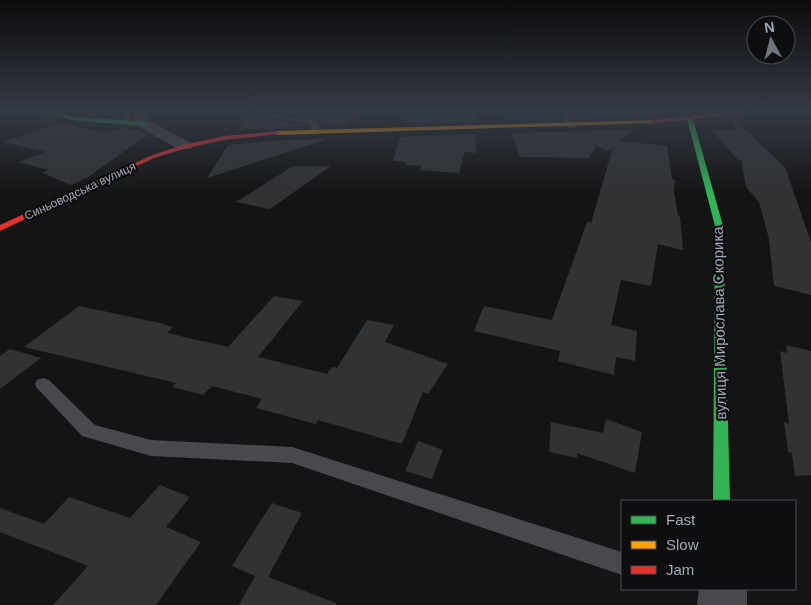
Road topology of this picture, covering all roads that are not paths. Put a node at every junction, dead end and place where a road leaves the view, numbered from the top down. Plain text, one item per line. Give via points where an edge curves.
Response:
1 (171, 138) edge
2 (232, 138) edge
3 (699, 138) edge
4 (185, 146) junction
5 (0, 228) edge
6 (42, 384) dead end
7 (722, 500) edge
8 (621, 564) edge

1 - 4 street
2 - 4 street, Синьоводська вулиця
3 - 7 street, вулиця Мирослава Скорика via 719,226
4 - 5 street, Синьоводська вулиця via 152,157
6 - 8 lane via 89,431 151,448 292,455

